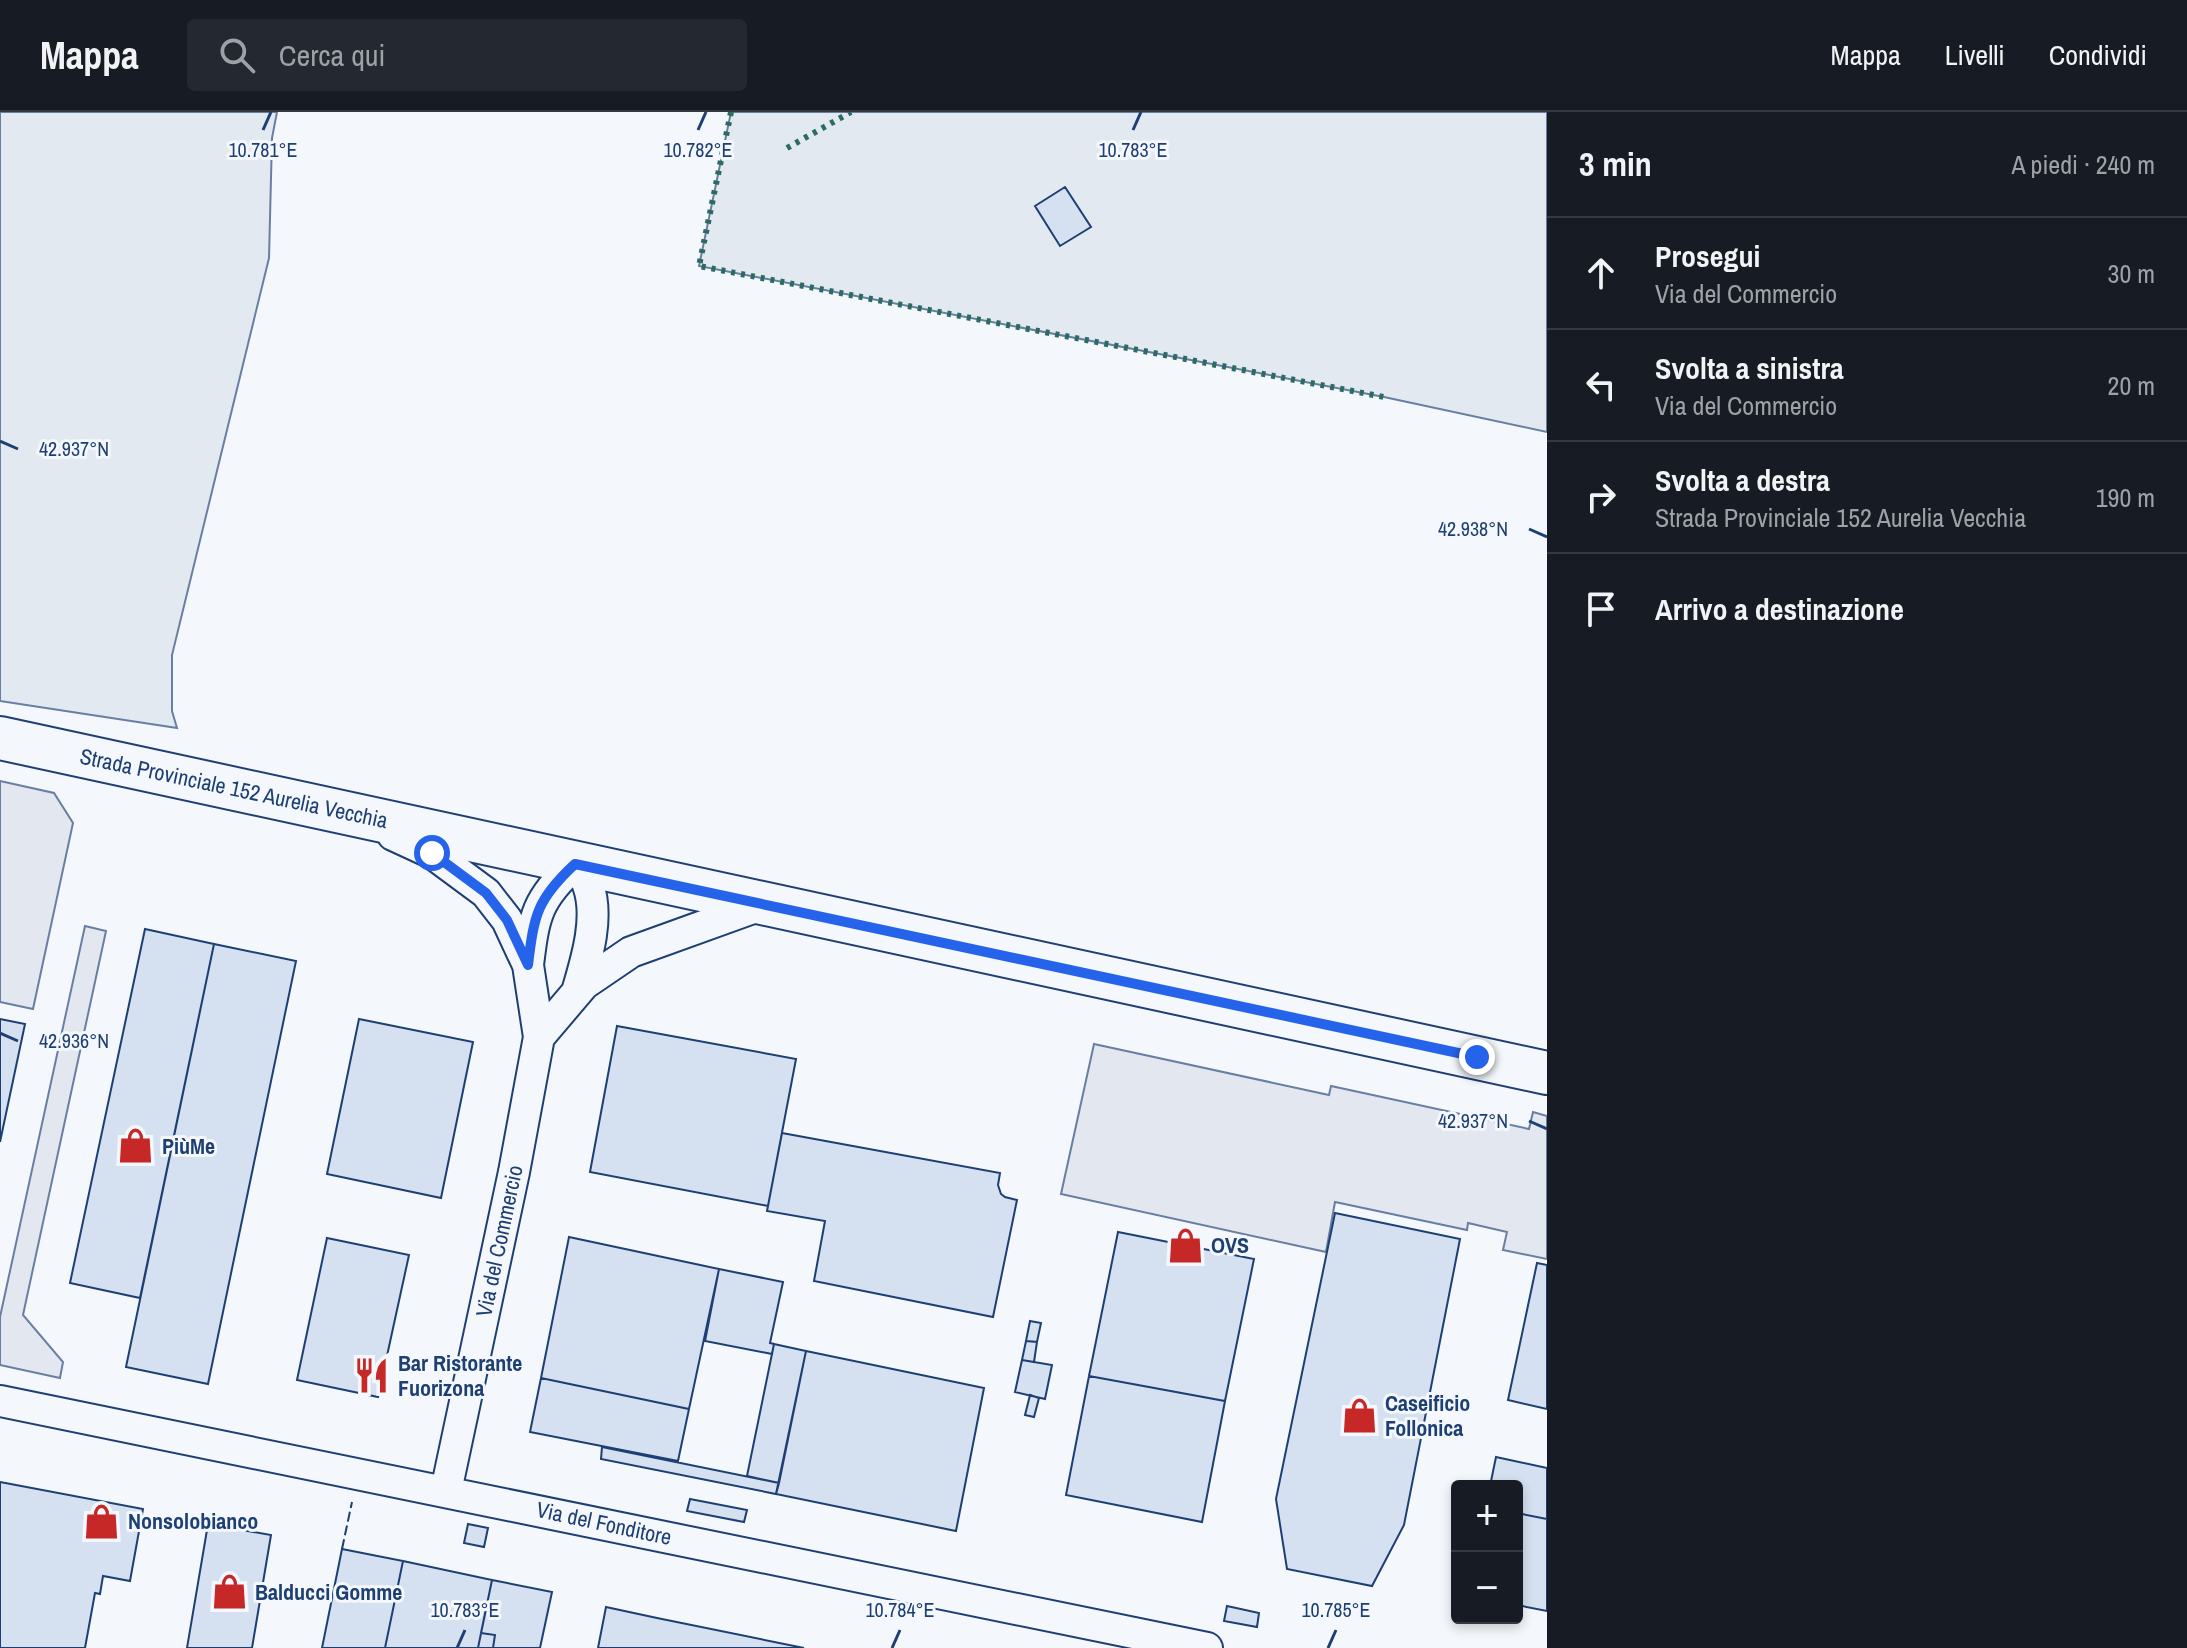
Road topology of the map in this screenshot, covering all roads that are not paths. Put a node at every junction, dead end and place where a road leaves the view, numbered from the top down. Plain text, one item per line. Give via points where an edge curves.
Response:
1 (0, 738) edge
2 (341, 812) junction
3 (575, 864) junction
4 (764, 904) junction
5 (528, 965) junction
6 (577, 992) junction
7 (539, 1037) junction
8 (1547, 1073) edge
9 (0, 1401) edge
10 (446, 1491) junction
11 (1207, 1648) edge

1 - 2 main road, Strada Provinciale 152 Aurelia Vecchia
2 - 3 main road, Strada Provinciale 152 Aurelia Vecchia
2 - 5 street, Via del Commercio via 432,853 486,893 507,920
3 - 4 main road, Strada Provinciale 152 Aurelia Vecchia
3 - 5 street, Via del Commercio via 545,895 533,926
3 - 6 street, Via del Commercio via 588,885 591,903 591,940
4 - 6 street, Via del Commercio via 631,952
4 - 8 main road, Strada Provinciale 152 Aurelia Vecchia
5 - 7 street, Via del Commercio
6 - 7 street, Via del Commercio
7 - 10 street, Via del Commercio
9 - 10 street, Via del Fonditore
10 - 11 street, Via del Fonditore

